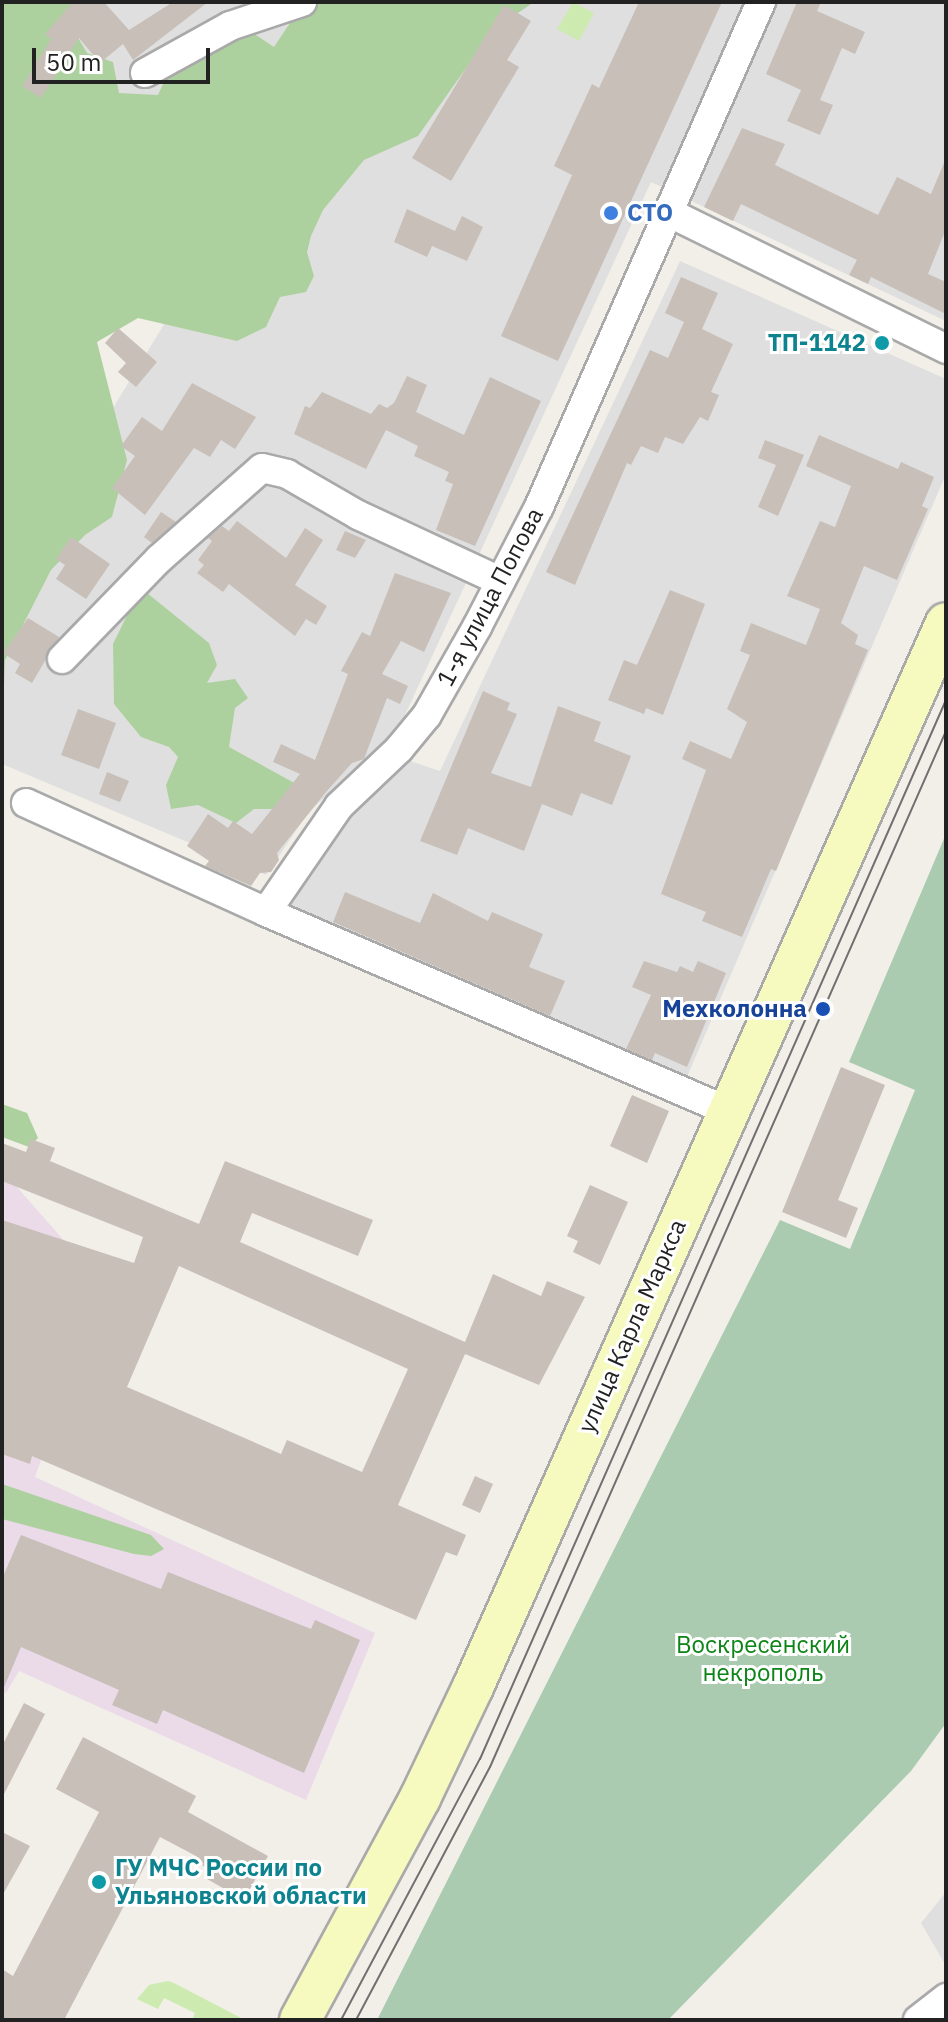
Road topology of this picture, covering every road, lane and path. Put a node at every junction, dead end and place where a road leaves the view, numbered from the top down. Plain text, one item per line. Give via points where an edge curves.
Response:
1 (302, 2) edge
2 (761, 2) edge
3 (145, 73) dead end
4 (670, 213) junction
5 (946, 349) edge
6 (500, 581) junction
7 (946, 623) edge
8 (62, 659) dead end
9 (26, 803) dead end
10 (266, 912) junction
11 (726, 1110) junction
12 (946, 1998) edge
13 (300, 2020) edge
14 (918, 2020) edge

1 - 3 street via 230,26
2 - 4 street, 1-я улица Попова
4 - 5 street
4 - 6 street, 1-я улица Попова via 539,507
6 - 8 street via 358,515 287,474 262,468 159,559
6 - 10 street, 1-я улица Попова via 427,715 339,806
7 - 11 main road, улица Карла Маркса
9 - 10 street
10 - 11 street
11 - 13 main road, улица Карла Маркса via 473,1687 420,1798
12 - 14 street

